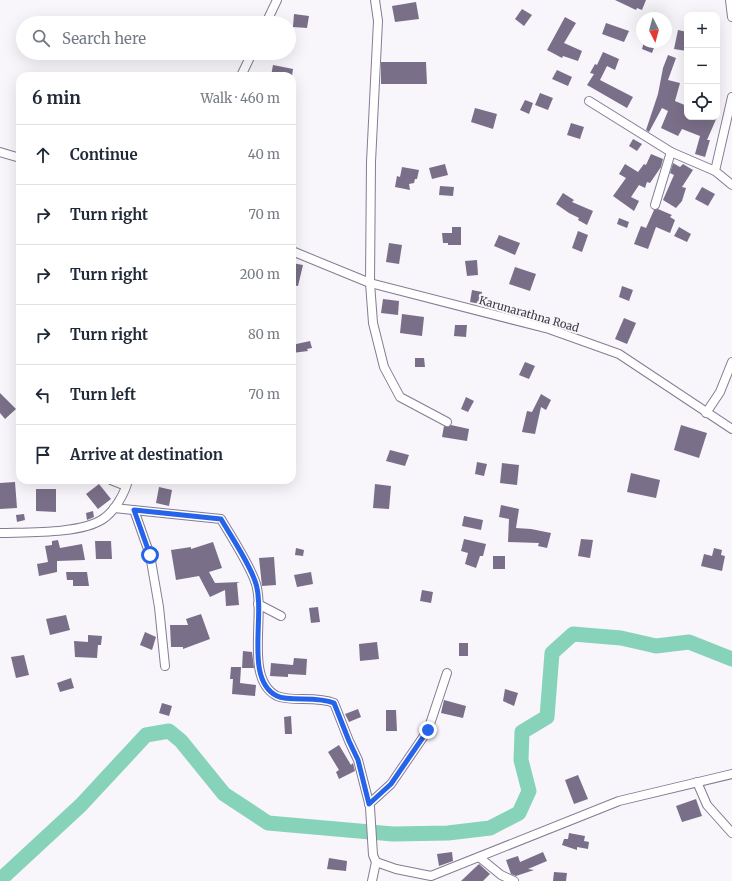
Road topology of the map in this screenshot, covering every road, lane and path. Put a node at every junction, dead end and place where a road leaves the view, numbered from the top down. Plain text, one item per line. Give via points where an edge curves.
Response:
1 (277, 0) edge
2 (375, 0) edge
3 (730, 0) edge
4 (269, 16) edge
5 (732, 17) edge
6 (249, 60) edge
7 (243, 72) edge
8 (732, 97) edge
9 (589, 101) dead end
10 (0, 152) edge
11 (671, 152) junction
12 (16, 157) edge
13 (715, 171) junction
14 (732, 185) edge
15 (655, 205) dead end
16 (296, 253) edge
17 (370, 283) junction
18 (732, 362) edge
19 (706, 413) junction
20 (448, 422) dead end
21 (732, 429) edge
22 (126, 484) edge
23 (114, 508) junction
24 (134, 510) junction
25 (0, 533) edge
26 (258, 604) junction
27 (281, 616) dead end
28 (165, 666) dead end
29 (447, 673) dead end
30 (732, 774) edge
31 (697, 782) junction
32 (369, 805) junction
33 (732, 833) edge
34 (478, 857) junction
35 (374, 859) junction
36 (431, 879) edge
37 (372, 881) edge
38 (514, 881) edge

1 - 4 street
2 - 17 street via 378,21
3 - 5 street
6 - 7 street
8 - 13 street
9 - 11 street
10 - 12 street
11 - 13 street
11 - 15 street
13 - 14 street
16 - 17 street, Karunarathna Road
17 - 19 street, Karunarathna Road via 549,329 618,354
17 - 20 street via 373,323 384,367 400,397
18 - 19 street via 720,392
19 - 21 street, Karunarathna Road
22 - 23 street
23 - 24 street
23 - 25 street via 104,518 69,530
24 - 26 street via 221,519 256,582
24 - 28 street via 150,555 160,607
26 - 27 street
26 - 32 street via 258,667 262,679 278,697 326,700 334,703 358,760
29 - 32 street via 428,730 391,784
30 - 31 street
31 - 33 street via 707,805
31 - 34 street via 619,801
32 - 35 street
34 - 36 street
34 - 38 street via 501,875
35 - 36 street via 396,869
35 - 37 street

